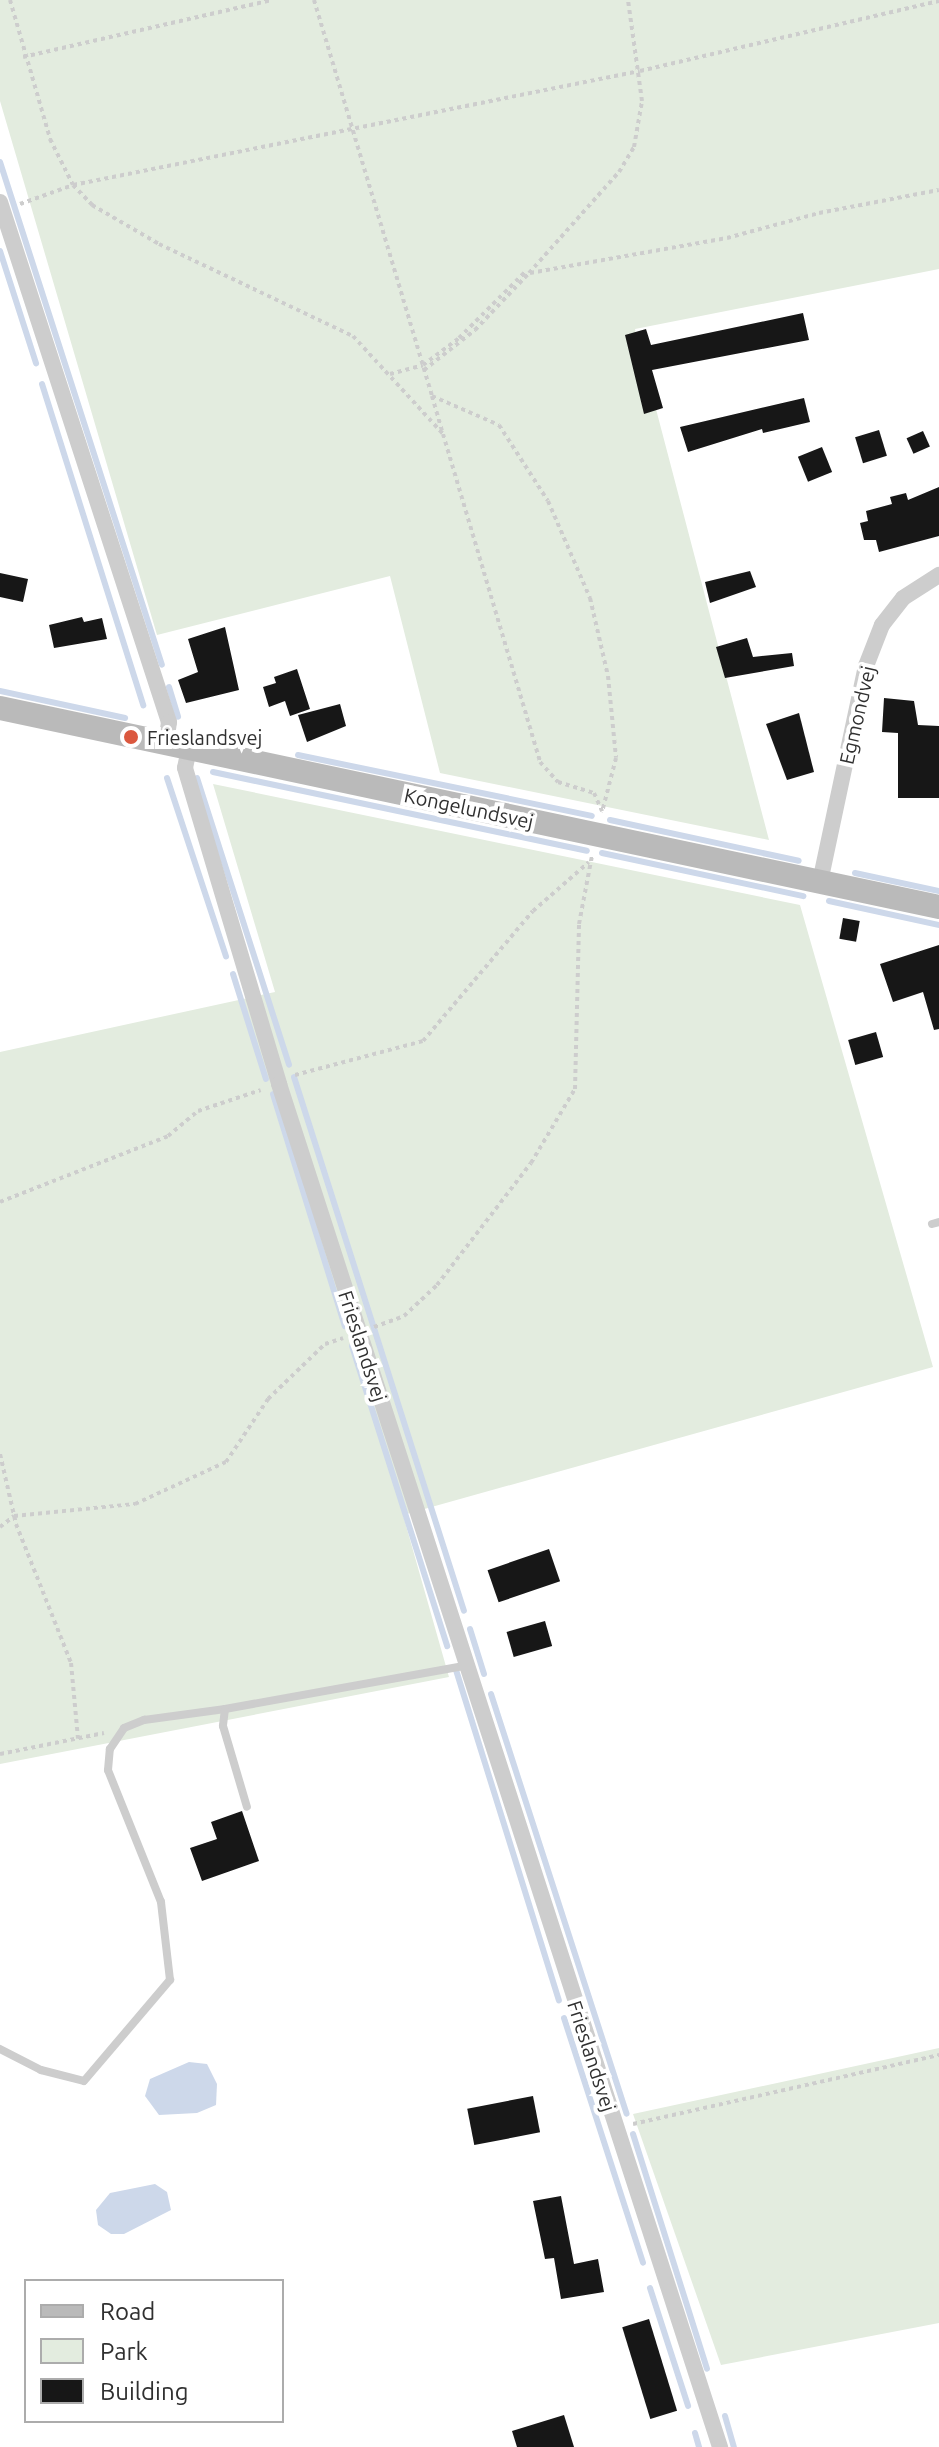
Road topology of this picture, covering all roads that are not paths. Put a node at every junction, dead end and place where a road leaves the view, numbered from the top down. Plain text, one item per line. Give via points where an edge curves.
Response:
1 (1, 208) edge
2 (939, 575) edge
3 (0, 708) edge
4 (178, 746) junction
5 (820, 882) junction
6 (939, 907) edge
7 (465, 1666) junction
8 (225, 1709) junction
9 (247, 1807) dead end
10 (0, 2049) edge
11 (720, 2447) edge

1 - 4 street, Frieslandsvej
2 - 5 street, Egmondvej via 903,598 882,625 866,666
3 - 4 street, Kongelundsvej
4 - 5 street, Kongelundsvej
4 - 7 street, Frieslandsvej via 279,1084
5 - 6 street, Kongelundsvej
7 - 8 lane
7 - 11 street, Frieslandsvej
8 - 9 lane via 223,1726
8 - 10 lane via 144,1720 124,1728 110,1749 108,1770 161,1902 170,1980 84,2081 41,2070

